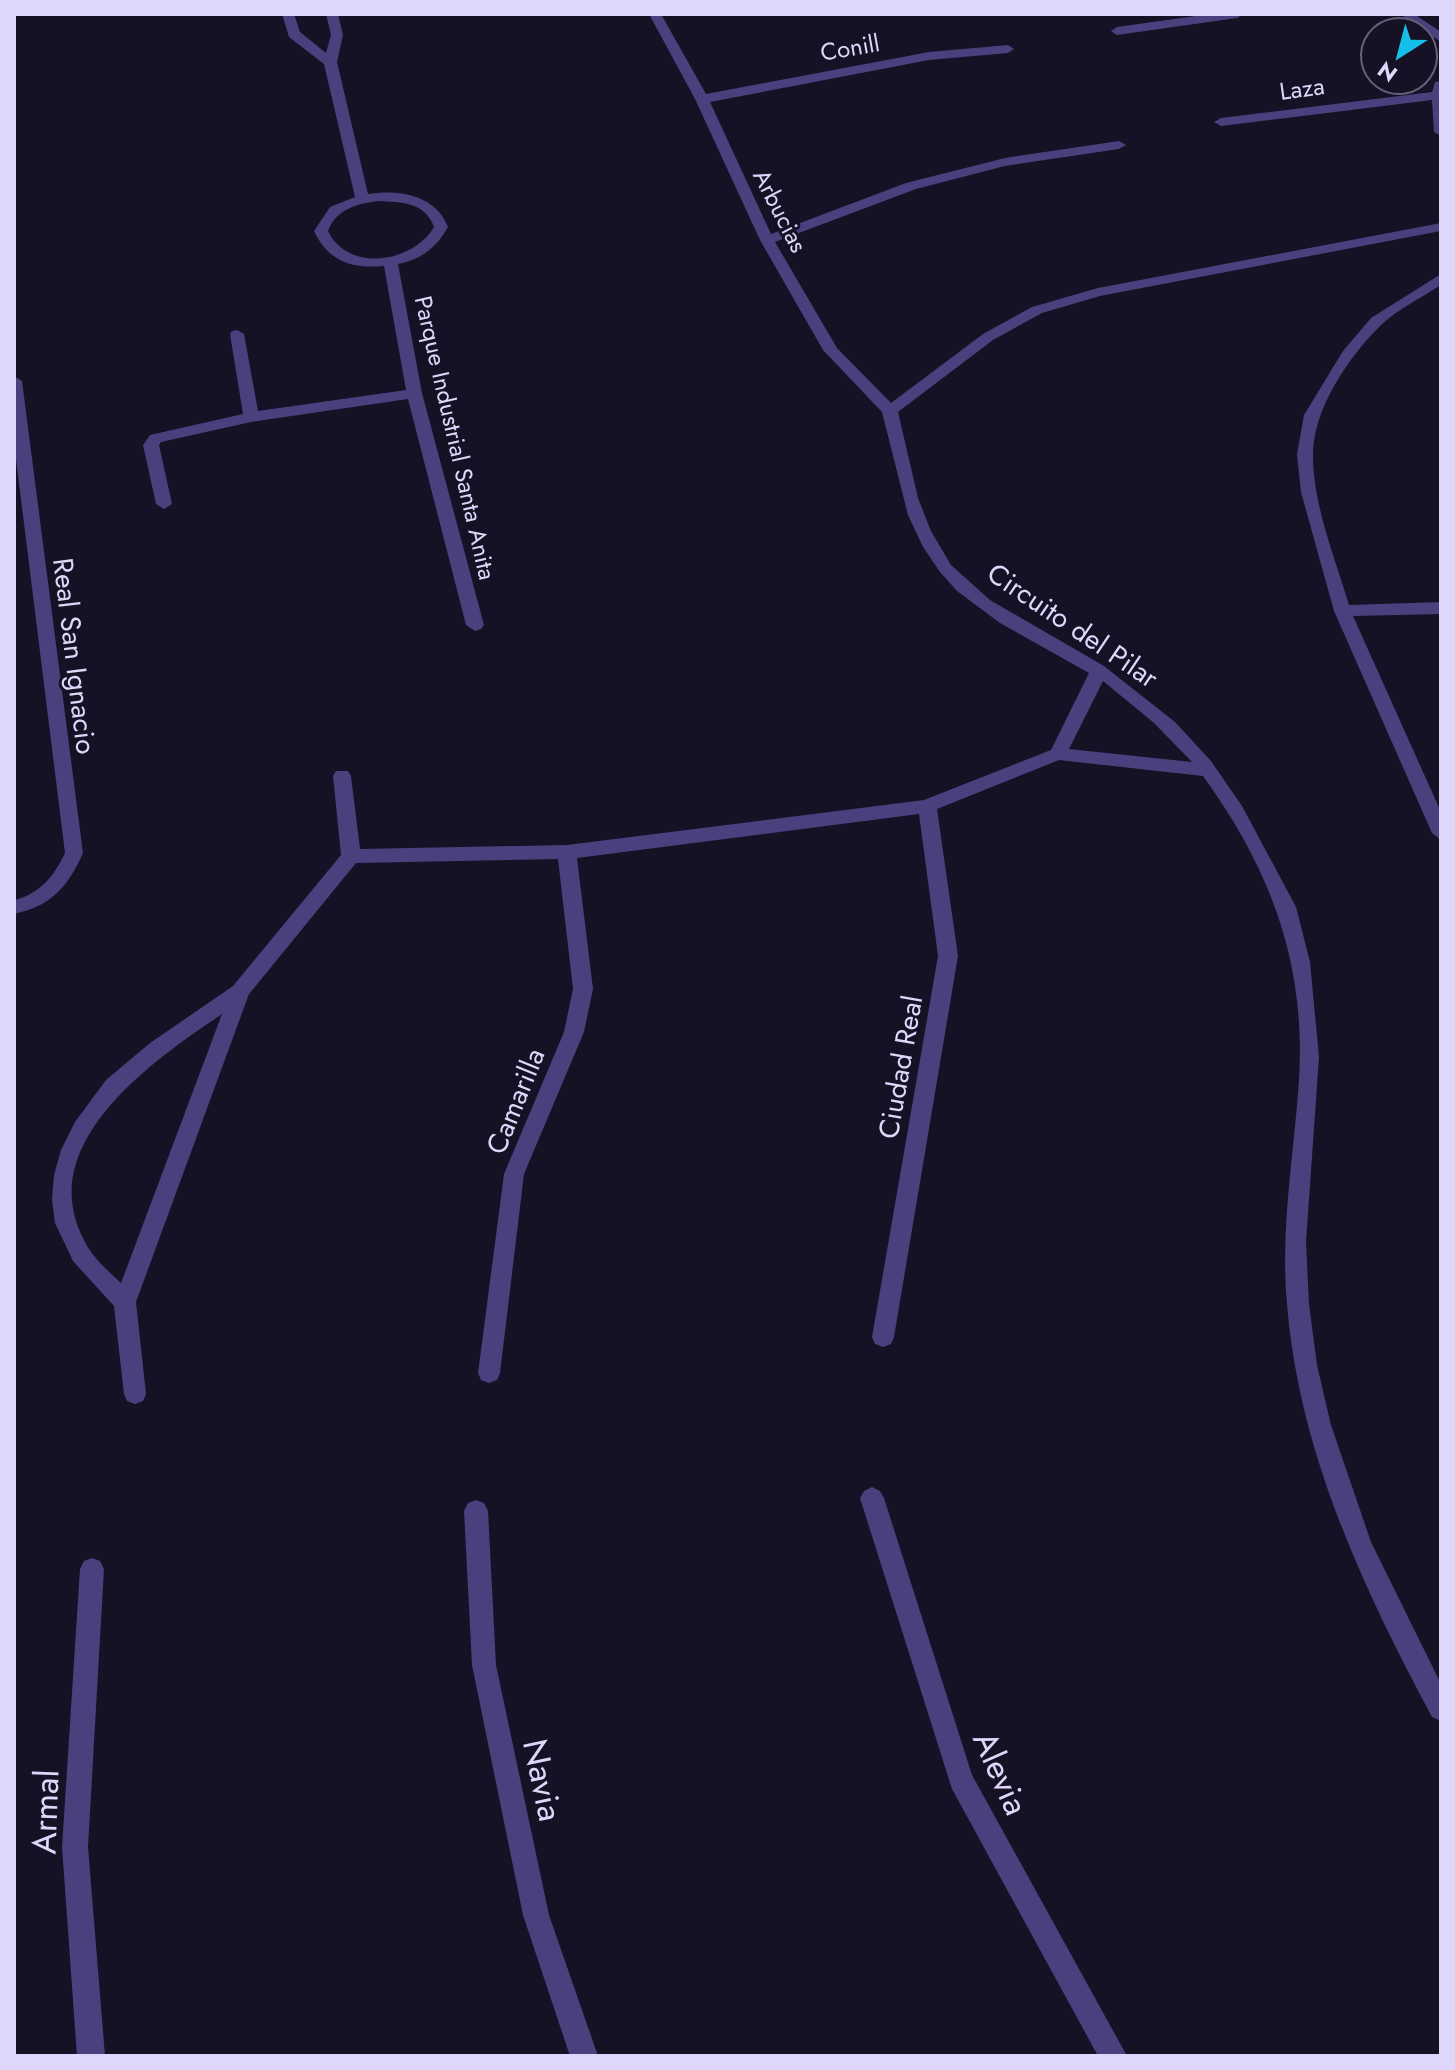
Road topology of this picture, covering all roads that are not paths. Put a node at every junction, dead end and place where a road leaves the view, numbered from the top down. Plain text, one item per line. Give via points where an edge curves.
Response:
1 (288, 14) edge
2 (332, 14) edge
3 (655, 14) edge
4 (1237, 14) edge
5 (1406, 14) edge
6 (1117, 31) dead end
7 (1441, 38) edge
8 (1008, 49) dead end
9 (330, 62) junction
10 (1440, 88) edge
11 (702, 99) junction
12 (1221, 122) dead end
13 (1441, 132) edge
14 (1119, 145) dead end
15 (362, 199) junction
16 (1441, 227) edge
17 (767, 240) junction
18 (390, 261) junction
19 (1441, 278) edge
20 (237, 334) dead end
21 (14, 381) edge
22 (414, 393) junction
23 (890, 411) junction
24 (251, 417) junction
25 (164, 504) dead end
26 (1441, 608) edge
27 (1342, 611) junction
28 (475, 625) dead end
29 (1099, 671) junction
30 (1058, 754) junction
31 (1208, 770) junction
32 (342, 776) dead end
33 (927, 806) junction
34 (1441, 833) edge
35 (567, 852) junction
36 (351, 856) junction
37 (14, 907) edge
38 (240, 991) junction
39 (125, 1302) junction
40 (883, 1337) dead end
41 (489, 1373) dead end
42 (135, 1394) dead end
43 (872, 1498) dead end
44 (476, 1511) dead end
45 (92, 1569) dead end
46 (1441, 1709) edge
47 (91, 2056) edge
48 (584, 2056) edge
49 (1113, 2056) edge

1 - 9 street via 294,34
2 - 9 street via 337,35
3 - 11 street, Arbucias
4 - 6 street
5 - 7 street
8 - 11 street, Conill via 915,59
9 - 15 street
10 - 12 street, Laza
10 - 13 street
11 - 17 street, Arbucias
14 - 17 street via 1005,162 911,186
15 - 18 street via 329,215 322,239 347,258
15 - 18 street via 410,199 440,218 432,245
16 - 23 street via 1051,305 988,337
17 - 23 street, Arbucias via 831,350
18 - 22 street, Parque Industrial Santa Anita
19 - 27 street via 1376,321 1341,363 1312,415 1305,454 1309,492
20 - 24 street
21 - 37 street, Real San Ignacio via 74,853 61,882 30,905
22 - 24 street
22 - 28 street, Parque Industrial Santa Anita
23 - 29 street, Circuito del Pilar via 915,515 933,552 960,583 1003,618
24 - 25 street via 156,438 151,445
26 - 27 street
27 - 34 street
29 - 30 street
29 - 31 street, Circuito del Pilar via 1170,726
30 - 31 street
30 - 33 street
31 - 46 street, Circuito del Pilar via 1288,911 1303,970 1309,1073 1295,1244 1312,1398 1342,1500 1375,1582
32 - 36 street
33 - 35 street
33 - 40 street, Ciudad Real via 948,956
35 - 36 street
35 - 41 street, Camarilla via 583,989 574,1032 514,1174
36 - 38 street
38 - 39 street
38 - 39 street via 130,1070 83,1123 63,1177 63,1217 76,1248
39 - 42 street
43 - 49 street, Alevia via 961,1780
44 - 48 street, Navia via 484,1665 536,1915
45 - 47 street, Armal via 75,1847

